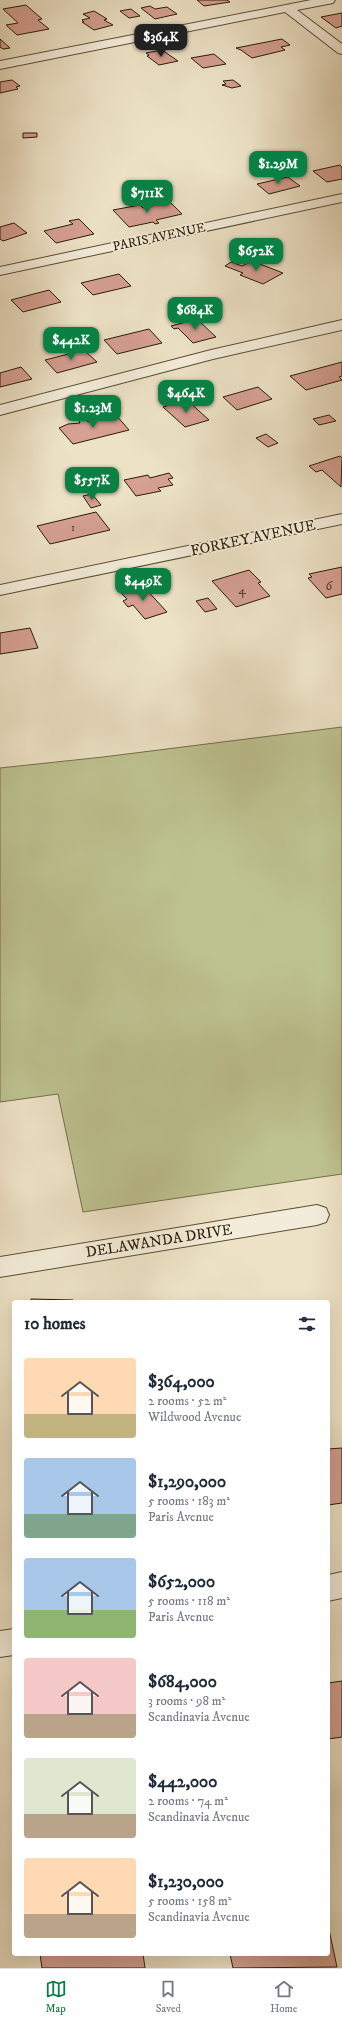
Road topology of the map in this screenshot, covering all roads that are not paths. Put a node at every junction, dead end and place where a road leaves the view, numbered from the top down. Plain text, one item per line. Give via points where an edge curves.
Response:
1 (329, 0) edge
2 (288, 8) junction
3 (342, 50) edge
4 (0, 65) edge
5 (342, 198) edge
6 (0, 271) edge
7 (342, 325) edge
8 (0, 410) edge
9 (342, 519) edge
10 (0, 590) edge
11 (317, 1215) dead end
12 (0, 1267) edge
13 (342, 1586) edge
14 (330, 1588) edge
15 (12, 1642) edge
16 (0, 1644) edge

1 - 2 street
2 - 3 street
2 - 4 street
5 - 6 street, PARIS AVENUE
7 - 8 street via 211,355
9 - 10 street, FORKEY AVENUE
11 - 12 street, DELAWANDA DRIVE
13 - 14 street
15 - 16 street

